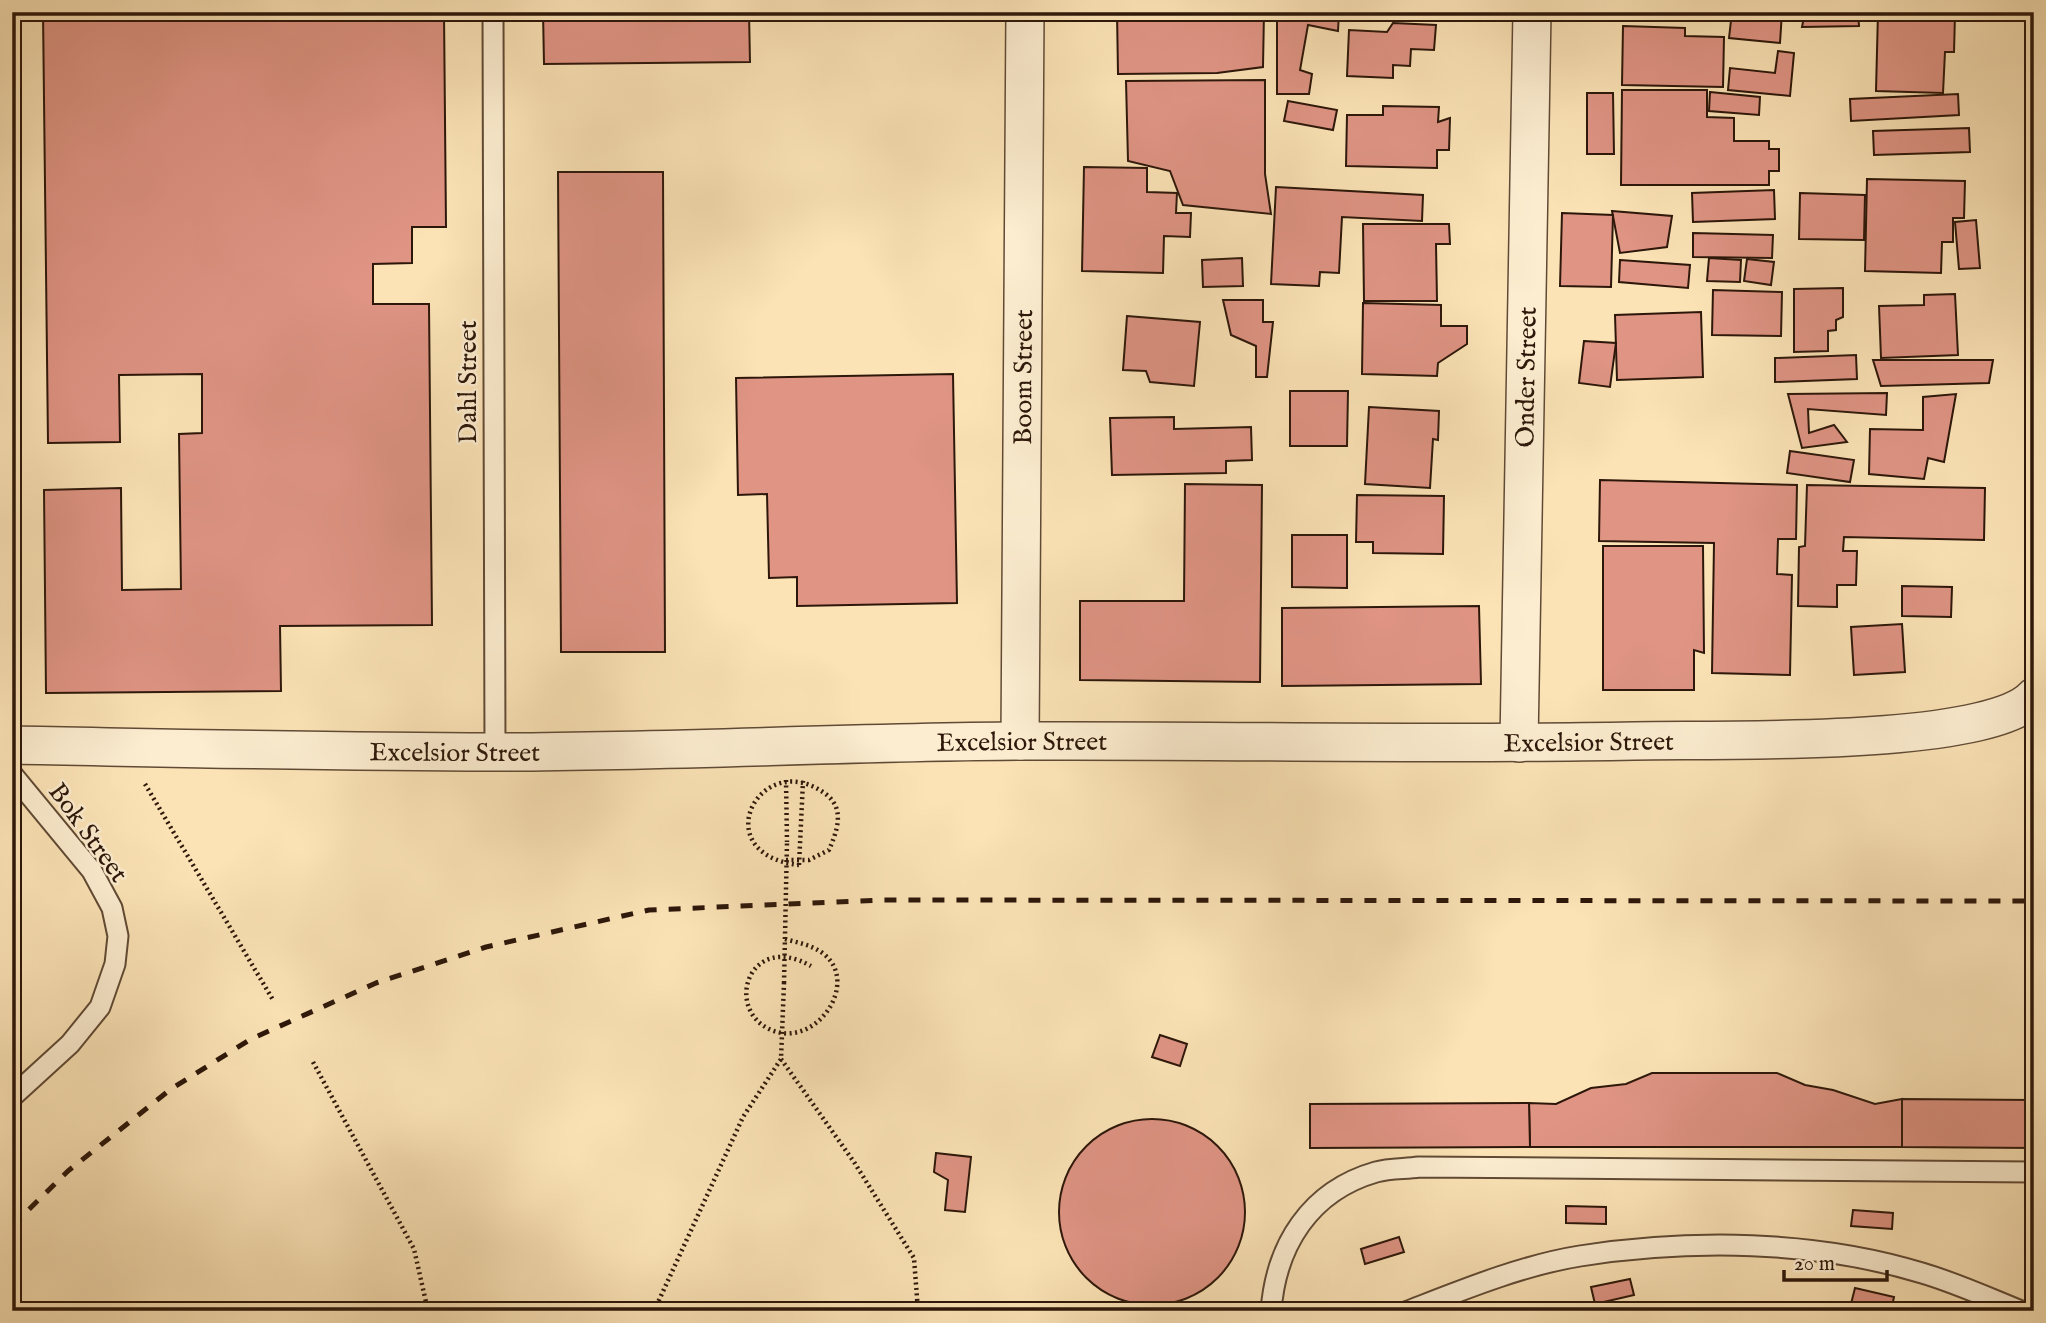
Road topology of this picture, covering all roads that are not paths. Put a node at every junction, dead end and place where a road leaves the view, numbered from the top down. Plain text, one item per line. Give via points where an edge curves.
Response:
1 (493, 12) edge
2 (1025, 12) edge
3 (1532, 12) edge
4 (2030, 701) edge
5 (1020, 741) junction
6 (1519, 743) junction
7 (12, 745) edge
8 (495, 752) junction
9 (12, 774) edge
10 (12, 1097) edge
11 (2034, 1172) edge
12 (1271, 1311) edge
13 (1408, 1311) edge
14 (2021, 1311) edge

1 - 8 lane, Dahl Street
2 - 5 street, Boom Street
3 - 6 street, Onder Street
4 - 6 street, Excelsior Street via 1999,718 1964,727 1898,734
5 - 6 street, Excelsior Street
5 - 8 street, Excelsior Street
7 - 8 street, Excelsior Street
9 - 10 lane, Bok Street via 92,871 112,908 118,936 115,964 100,1007 70,1044
11 - 12 lane via 1419,1167 1375,1172 1319,1199 1290,1239 1273,1282
13 - 14 lane via 1469,1287 1579,1257 1695,1246 1812,1249 1922,1272

